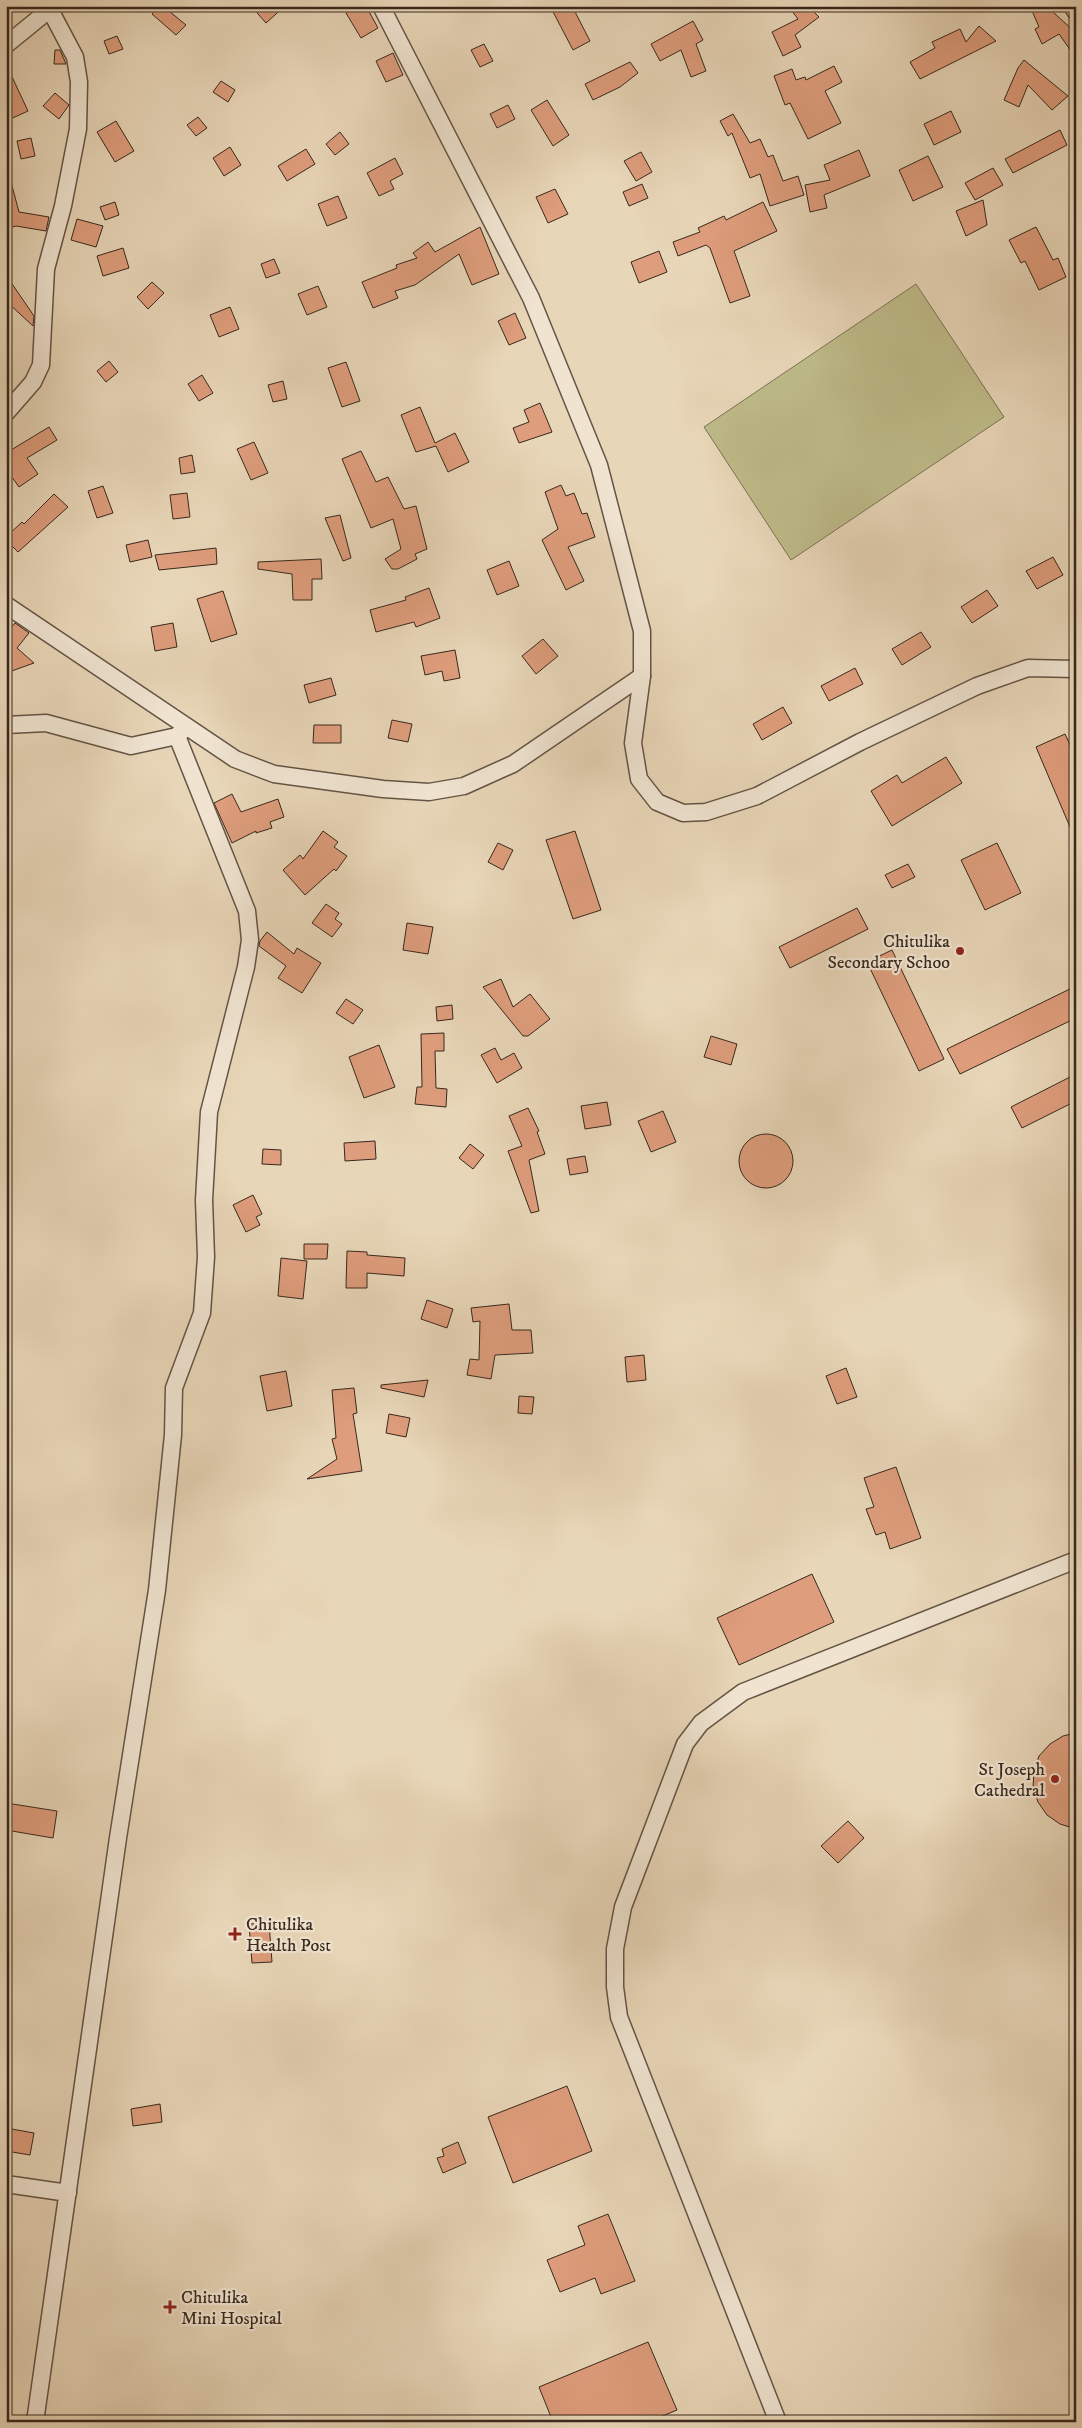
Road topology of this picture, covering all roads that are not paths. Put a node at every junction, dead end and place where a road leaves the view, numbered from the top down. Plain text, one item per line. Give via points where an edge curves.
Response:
1 (381, 6) edge
2 (1072, 6) edge
3 (48, 8) edge
4 (1076, 12) edge
5 (6, 45) edge
6 (6, 413) edge
7 (6, 605) edge
8 (1076, 668) edge
9 (642, 676) junction
10 (6, 725) edge
11 (182, 732) junction
12 (1076, 1560) edge
13 (6, 2184) edge
14 (68, 2193) junction
15 (35, 2422) edge
16 (778, 2422) edge

1 - 9 street via 531,298 599,465 642,631
2 - 4 street
3 - 5 street
3 - 6 street via 75,57 79,82 78,129 63,206 46,268 41,365 33,382
7 - 11 street
8 - 9 street via 1028,668 977,686 757,796 706,812 684,813 658,802 639,779 633,742
9 - 11 street via 513,764 464,786 429,792 274,774 235,759
10 - 11 street via 46,723 131,746
11 - 14 street via 247,911 250,940 210,1112 202,1312 174,1388 173,1436 157,1590
12 - 16 street via 743,1692 701,1723 685,1744 624,1908 614,1949 619,2017
13 - 14 street
14 - 15 street

